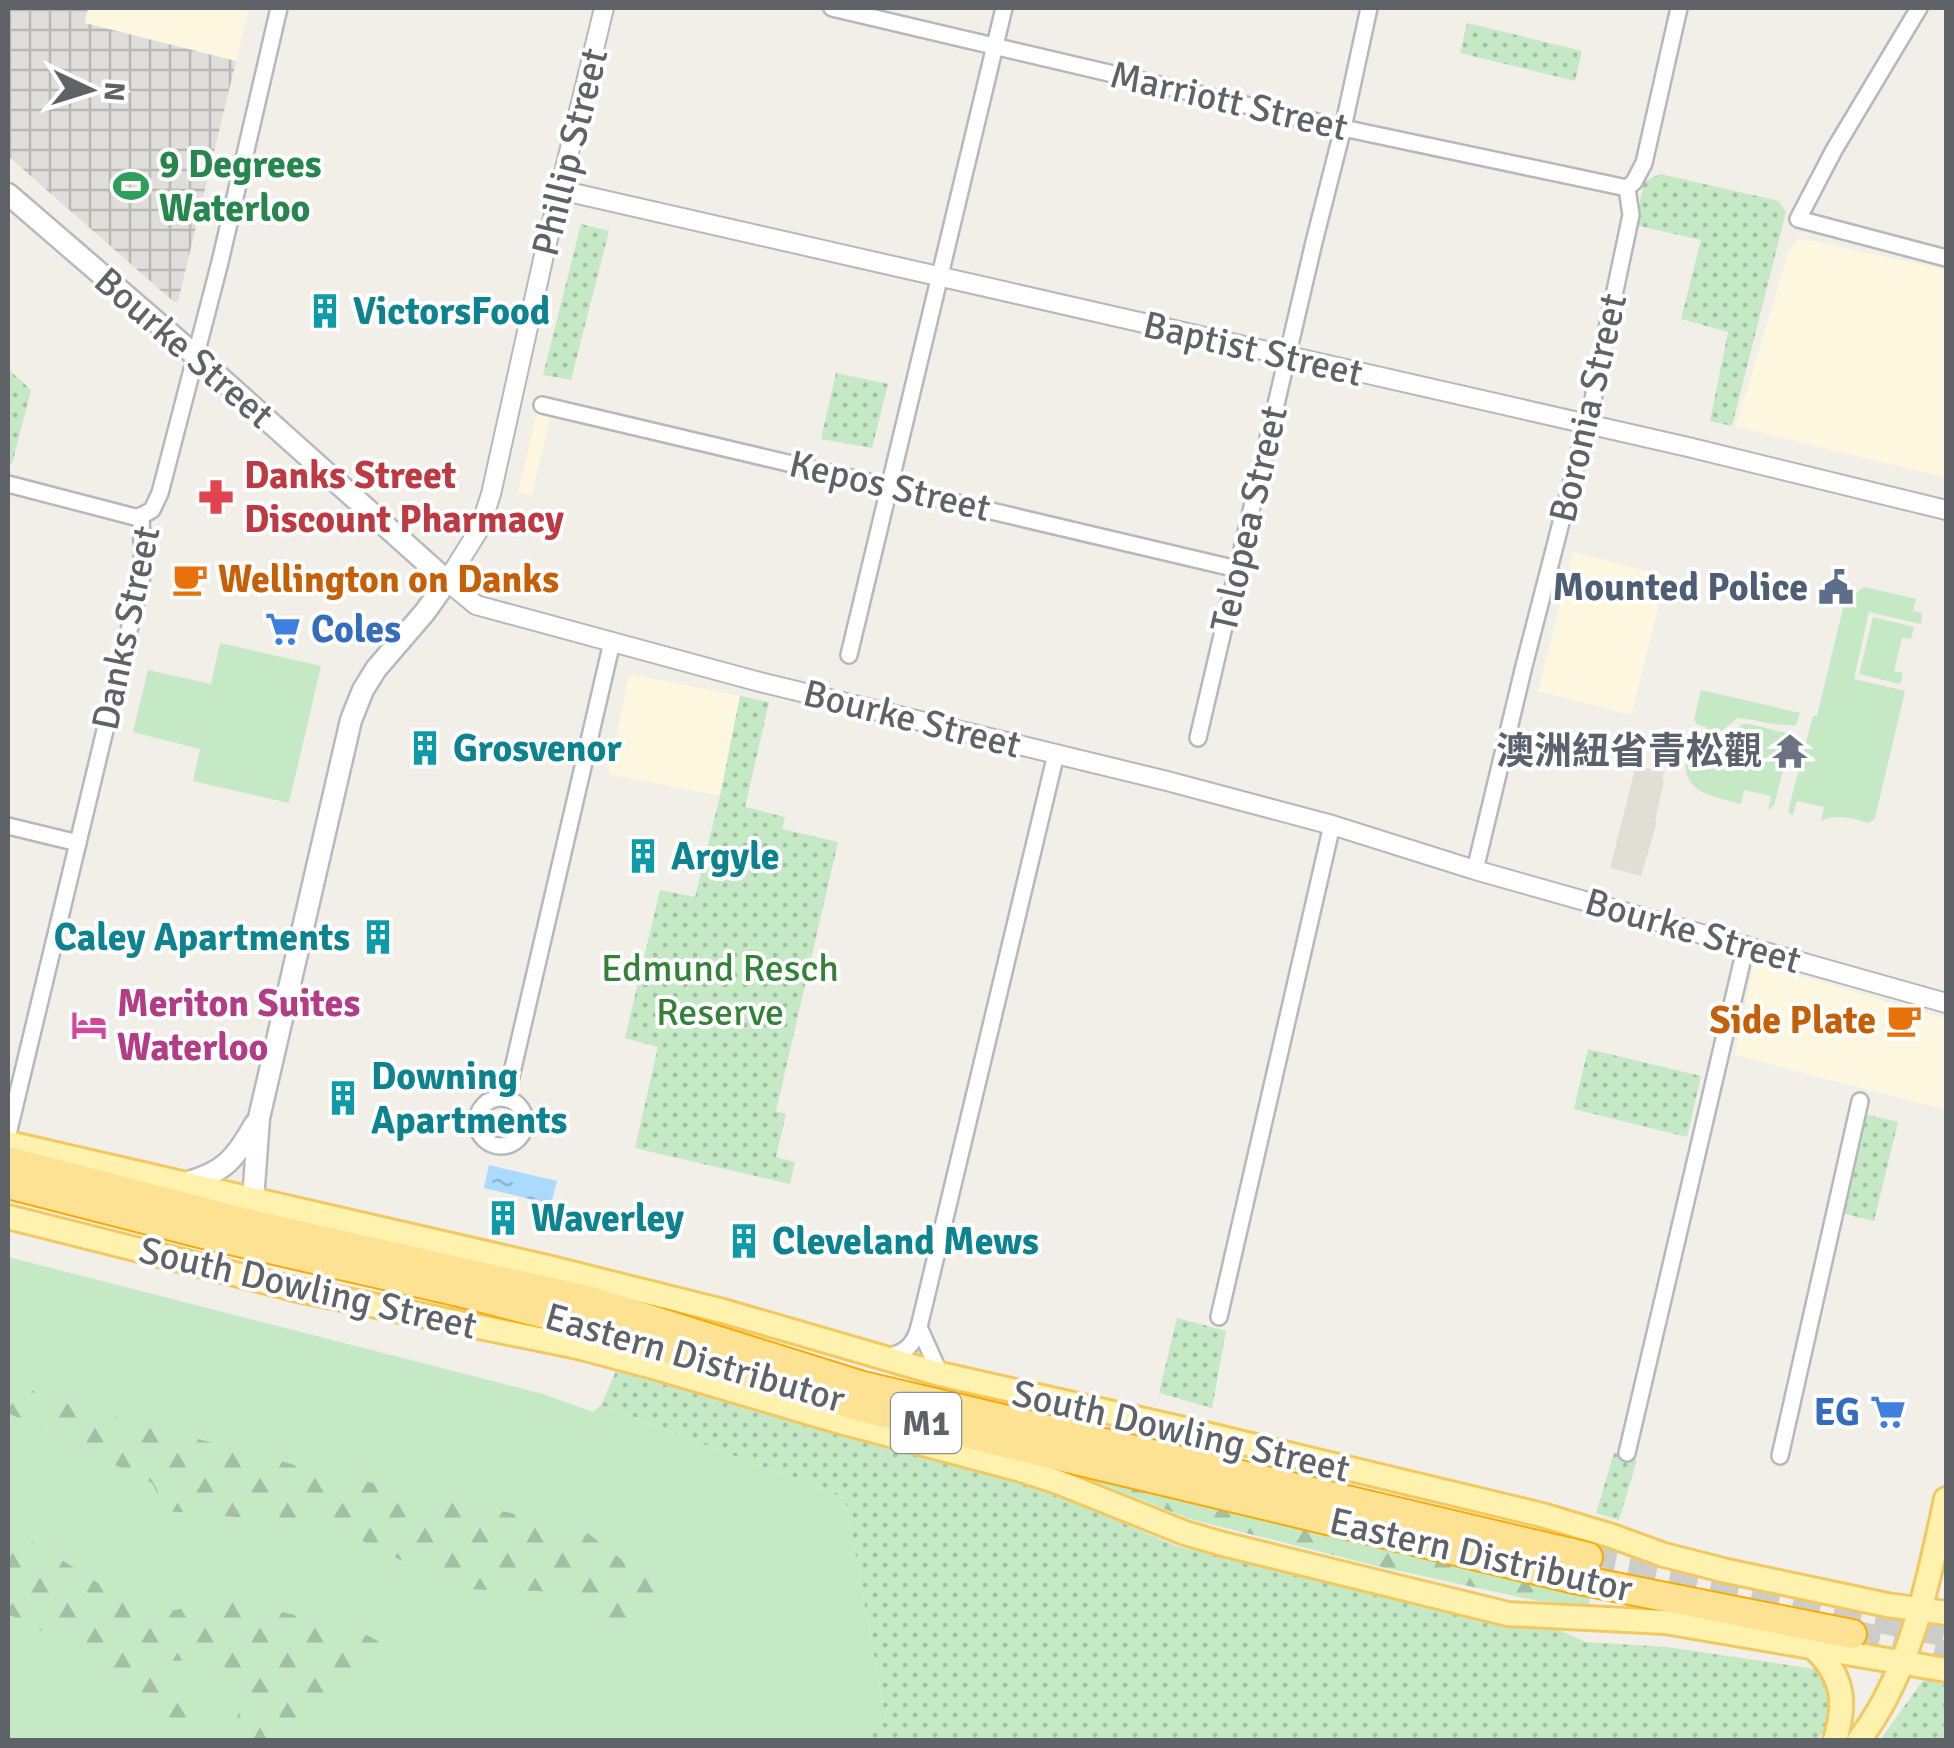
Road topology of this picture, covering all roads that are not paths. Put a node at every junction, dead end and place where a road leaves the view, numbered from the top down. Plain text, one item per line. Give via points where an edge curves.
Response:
1 (278, 8) edge
2 (604, 8) edge
3 (832, 8) edge
4 (1004, 8) edge
5 (1369, 8) edge
6 (1679, 8) edge
7 (1918, 8) edge
8 (994, 46) junction
9 (1343, 128) junction
10 (1627, 188) junction
11 (560, 190) junction
12 (8, 194) edge
13 (1946, 258) edge
14 (939, 277) junction
15 (196, 356) junction
16 (1287, 357) junction
17 (542, 405) dead end
18 (1589, 426) junction
19 (8, 484) edge
20 (890, 485) junction
21 (1946, 510) edge
22 (142, 516) junction
23 (1237, 568) junction
24 (447, 581) junction
25 (612, 642) junction
26 (849, 655) dead end
27 (1198, 738) dead end
28 (1056, 754) junction
29 (1332, 825) junction
30 (8, 826) edge
31 (78, 843) junction
32 (1475, 870) junction
33 (1746, 945) junction
34 (1946, 1003) edge
35 (506, 1098) dead end
36 (1860, 1101) dead end
37 (259, 1118) junction
38 (8, 1134) edge
39 (8, 1142) edge
40 (8, 1162) edge
41 (185, 1183) junction
42 (8, 1184) edge
43 (252, 1200) junction
44 (8, 1203) edge
45 (8, 1217) edge
46 (1219, 1316) dead end
47 (592, 1326) junction
48 (920, 1327) junction
49 (884, 1358) junction
50 (940, 1374) junction
51 (1628, 1453) dead end
52 (1780, 1456) dead end
53 (1946, 1499) edge
54 (1588, 1556) tunnel mouth
55 (1920, 1609) junction
56 (1946, 1613) edge
57 (1852, 1634) tunnel mouth
58 (1812, 1646) junction
59 (1902, 1662) junction
60 (1946, 1670) edge
61 (1835, 1740) edge
62 (1858, 1740) edge

1 - 15 street, Danks Street
2 - 11 street, Phillip Street
3 - 8 street, Marriott Street
4 - 8 street
5 - 9 street, Telopea Street
6 - 10 street, Boronia Street via 1644,163
7 - 13 street via 1798,219
8 - 9 street, Marriott Street
8 - 14 street
9 - 10 street, Marriott Street
9 - 16 street, Telopea Street
10 - 18 street, Boronia Street via 1631,215
11 - 14 street, Baptist Street
11 - 24 street, Phillip Street via 486,514
12 - 15 main road, Bourke Street
14 - 16 street, Baptist Street
14 - 20 street
15 - 22 street, Danks Street via 160,493
15 - 24 main road, Bourke Street
16 - 18 street, Baptist Street
16 - 23 street, Telopea Street
17 - 20 street, Kepos Street
18 - 21 street, Baptist Street
18 - 32 street, Boronia Street
19 - 22 street
20 - 23 street, Kepos Street
20 - 26 street
22 - 31 street, Danks Street via 143,572
23 - 27 street, Telopea Street
24 - 25 street, Bourke Street via 476,606
24 - 37 main road via 376,668 351,720
25 - 28 street, Bourke Street
25 - 35 street
28 - 29 street, Bourke Street
28 - 48 street
29 - 32 street, Bourke Street
29 - 46 street
30 - 31 street
31 - 38 street, Danks Street
32 - 33 street, Bourke Street
33 - 34 street, Bourke Street
33 - 51 street
36 - 52 street
37 - 41 main road via 229,1163
37 - 43 main road
39 - 41 main road, South Dowling Street
40 - 54 highway, Eastern Distributor / M1 via 590,1301 863,1386
41 - 43 main road, South Dowling Street
42 - 47 highway, Eastern Distributor / M1
43 - 49 main road, South Dowling Street via 562,1270
44 - 47 highway via 314,1275
45 - 58 main road, South Dowling Street via 298,1290 650,1366 1021,1470 1223,1544 1508,1614 1666,1622
47 - 57 highway, Eastern Distributor / M1 via 992,1440 1570,1578
48 - 49 street via 915,1342
48 - 50 street
49 - 50 main road, South Dowling Street
50 - 55 main road, South Dowling Street via 1542,1515 1727,1571
53 - 55 main road
55 - 56 main road, South Dowling Street
55 - 59 main road
58 - 59 main road, South Dowling Street
58 - 61 main road via 1838,1682 1842,1706
59 - 60 main road, South Dowling Street
59 - 62 main road

